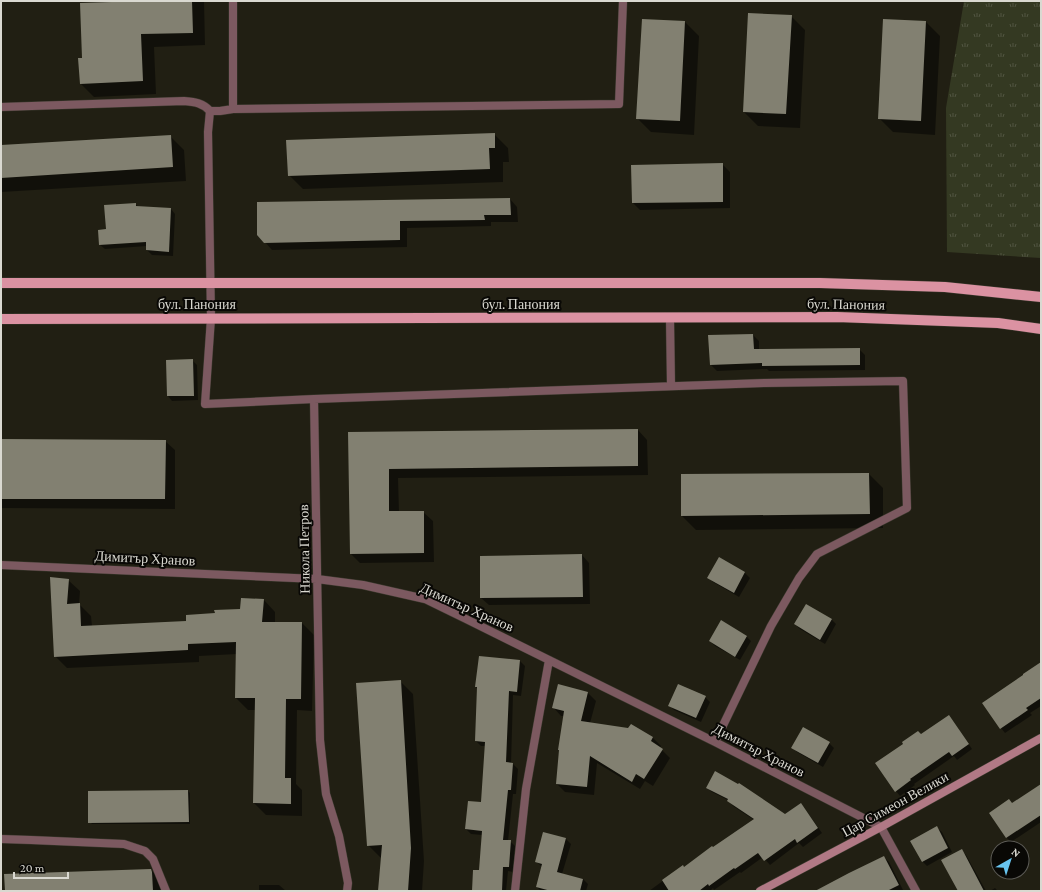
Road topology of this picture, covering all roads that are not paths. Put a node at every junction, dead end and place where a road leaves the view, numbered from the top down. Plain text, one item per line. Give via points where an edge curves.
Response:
1 (233, 1) edge
2 (624, 1) edge
3 (1, 107) edge
4 (233, 109) junction
5 (210, 111) junction
6 (1, 283) edge
7 (210, 283) junction
8 (1041, 297) edge
9 (211, 318) junction
10 (670, 318) junction
11 (1, 319) edge
12 (1041, 329) edge
13 (671, 386) junction
14 (314, 399) junction
15 (1, 565) edge
16 (317, 579) junction
17 (549, 660) junction
18 (1041, 738) edge
19 (715, 742) junction
20 (881, 827) junction
21 (1, 839) edge
22 (166, 891) edge
23 (348, 891) edge
24 (515, 891) edge
25 (760, 891) edge
26 (916, 891) edge

1 - 4 street
2 - 4 street via 618,104
3 - 5 street via 184,101 197,102
4 - 5 street
5 - 7 street
6 - 7 main road, бул. Панония
7 - 8 main road, бул. Панония via 820,283 945,287
7 - 9 street
9 - 10 main road, бул. Панония
9 - 11 main road, бул. Панония
9 - 14 street via 205,404
10 - 12 main road, бул. Панония via 837,317 998,323
10 - 13 street
13 - 14 street
13 - 19 street via 903,381 907,508 817,554 799,578 771,626
14 - 16 street, Никола Петров
15 - 16 street, Димитър Хранов
16 - 17 street, Димитър Хранов via 363,585 424,599
16 - 23 street, Никола Петров via 320,740 326,794 339,836
17 - 19 street, Димитър Хранов
17 - 24 street via 526,789
18 - 20 main road, Цар Симеон Велики
19 - 20 street, Димитър Хранов
20 - 25 main road, Цар Симеон Велики
20 - 26 street
21 - 22 street via 124,844 145,851 153,859

